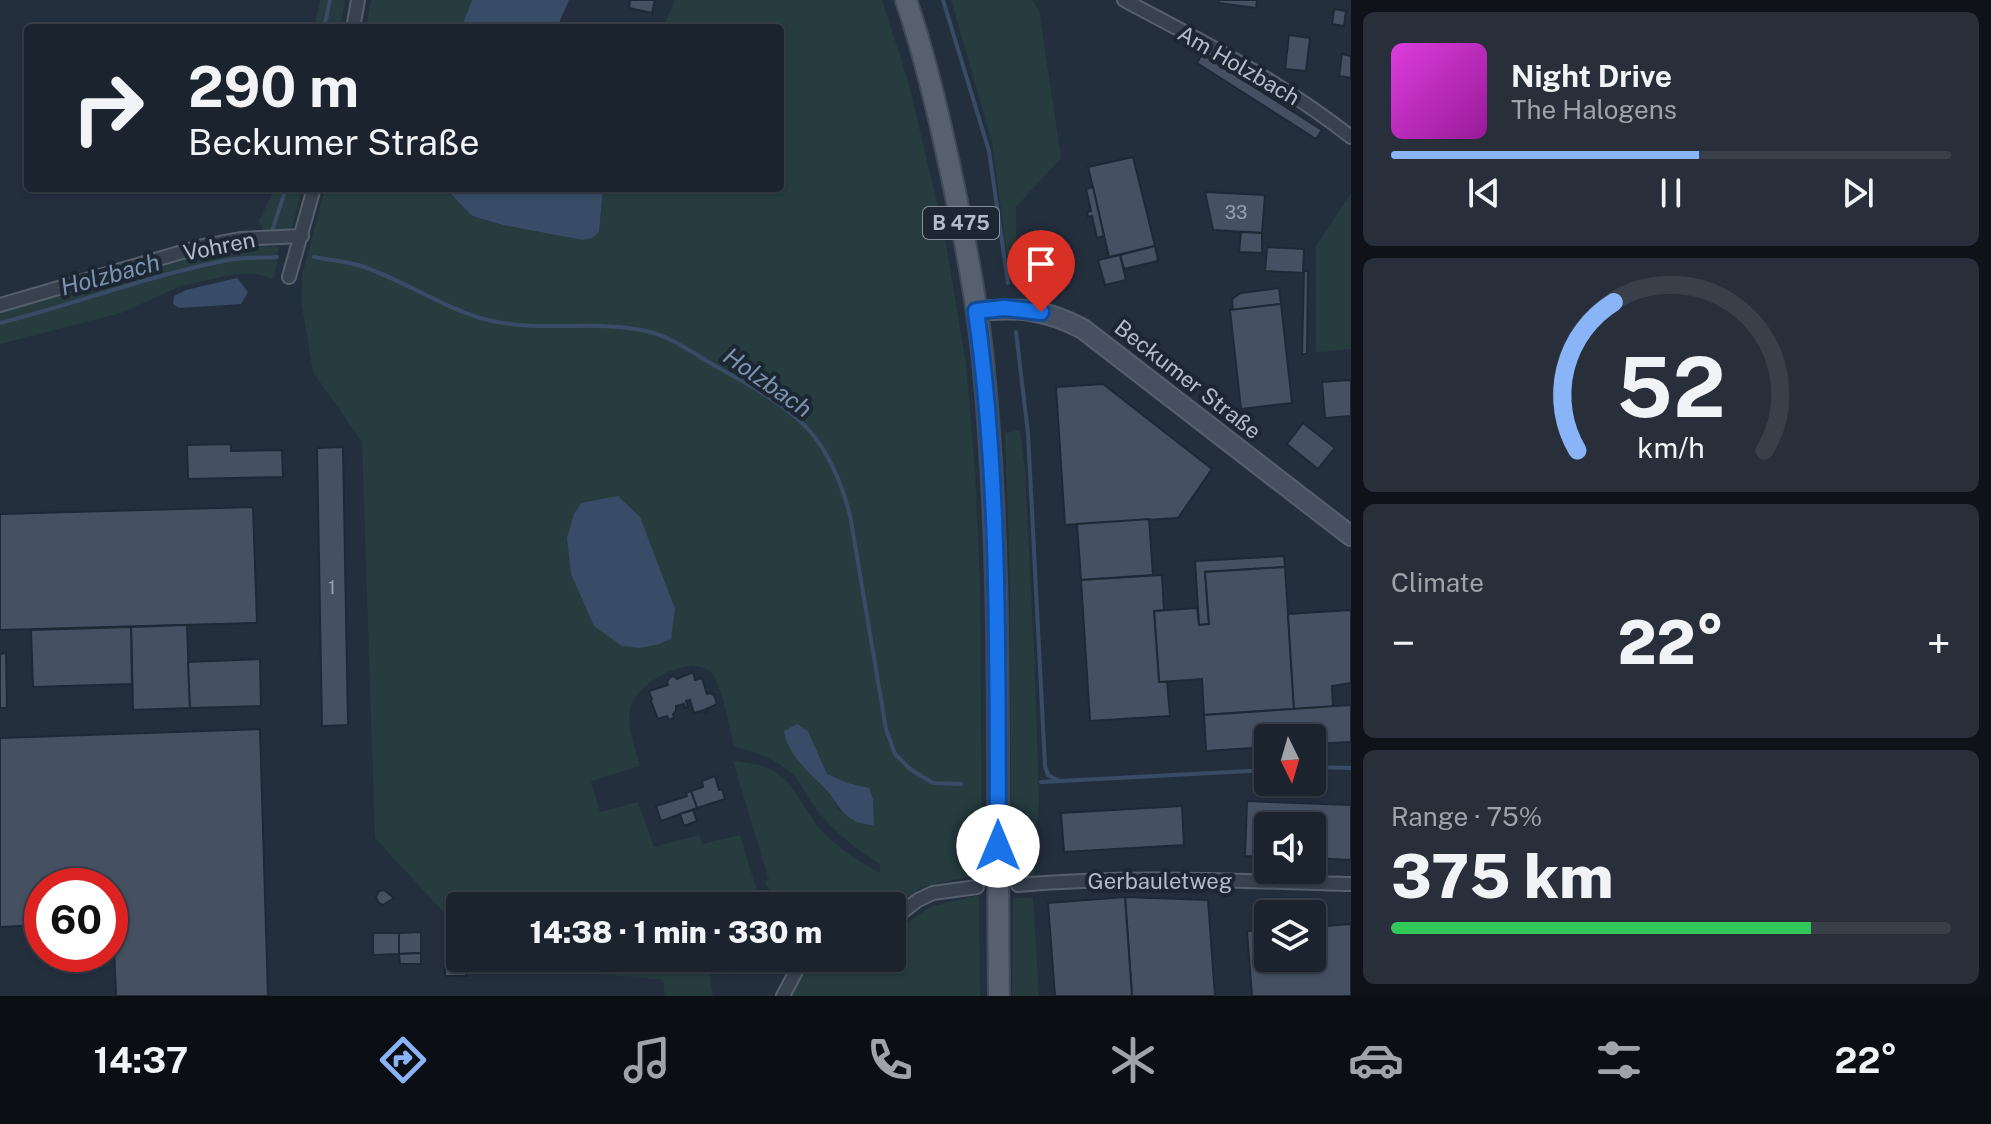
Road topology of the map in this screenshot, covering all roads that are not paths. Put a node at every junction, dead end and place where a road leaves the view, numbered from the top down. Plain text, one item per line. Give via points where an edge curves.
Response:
1 (358, 0) edge
2 (906, 0) edge
3 (1124, 0) edge
4 (354, 24) edge
5 (1351, 137) edge
6 (313, 192) edge
7 (302, 236) junction
8 (289, 277) dead end
9 (0, 305) edge
10 (976, 311) junction
11 (1351, 536) edge
12 (1351, 884) edge
13 (1018, 885) dead end
14 (977, 887) dead end
15 (906, 909) edge
16 (796, 972) edge
17 (783, 996) edge
18 (999, 996) edge

1 - 4 street
2 - 10 main road, B 475 via 943,135
3 - 5 street, Am Holzbach via 1231,57
6 - 7 street
7 - 8 street
7 - 9 street, Vohren via 203,246
10 - 11 street, Beckumer Straße via 1041,312 1083,329
10 - 18 main road, B 475 via 996,583
12 - 13 street, Gerbauletweg via 1069,880
14 - 15 street via 933,893
16 - 17 street

